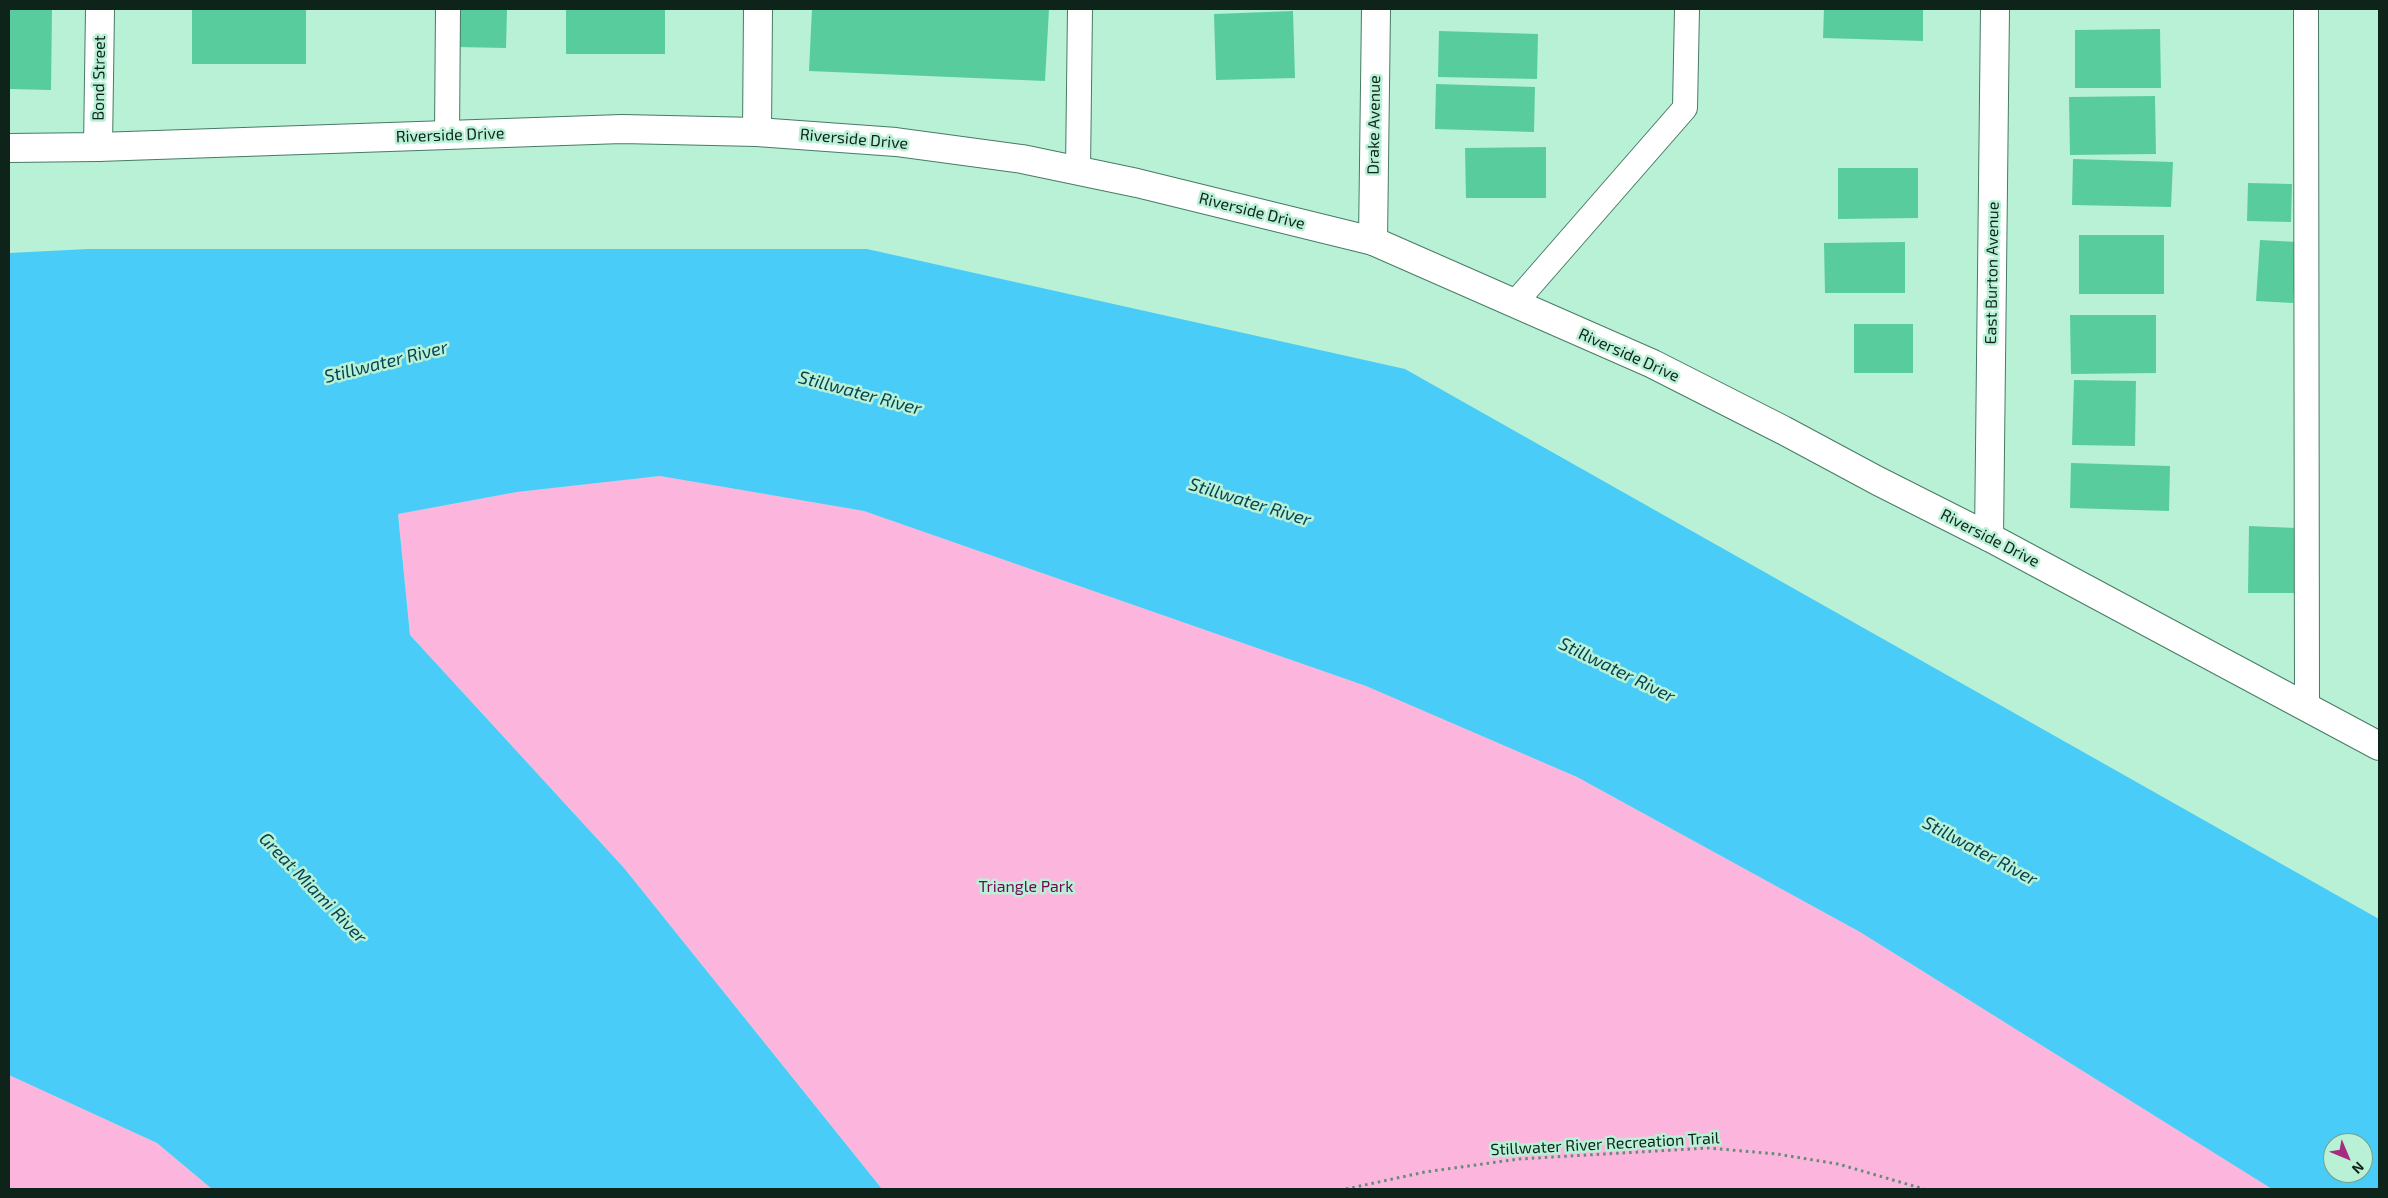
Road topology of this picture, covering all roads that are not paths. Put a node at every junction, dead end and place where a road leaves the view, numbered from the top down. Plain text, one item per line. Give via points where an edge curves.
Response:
1 (100, 9) edge
2 (448, 9) edge
3 (758, 9) edge
4 (1080, 9) edge
5 (1376, 9) edge
6 (1687, 9) edge
7 (1995, 9) edge
8 (2306, 9) edge
9 (757, 132) junction
10 (447, 135) junction
11 (98, 147) junction
12 (9, 148) edge
13 (1078, 170) junction
14 (1373, 241) junction
15 (1514, 304) junction
16 (1989, 537) junction
17 (2307, 706) junction
18 (2379, 746) edge

1 - 11 main road, Bond Street
2 - 10 lane
3 - 9 main road
4 - 13 lane
5 - 14 main road, Drake Avenue
6 - 15 lane via 1685,108
7 - 16 main road, East Burton Avenue
8 - 17 lane
9 - 10 main road, Riverside Drive via 622,129
9 - 13 main road, Riverside Drive via 896,142
10 - 11 main road, Riverside Drive
11 - 12 main road, Riverside Drive
13 - 14 main road, Riverside Drive
14 - 15 main road, Riverside Drive
15 - 16 main road, Riverside Drive via 1653,364
16 - 17 main road, Riverside Drive
17 - 18 main road, Riverside Drive

